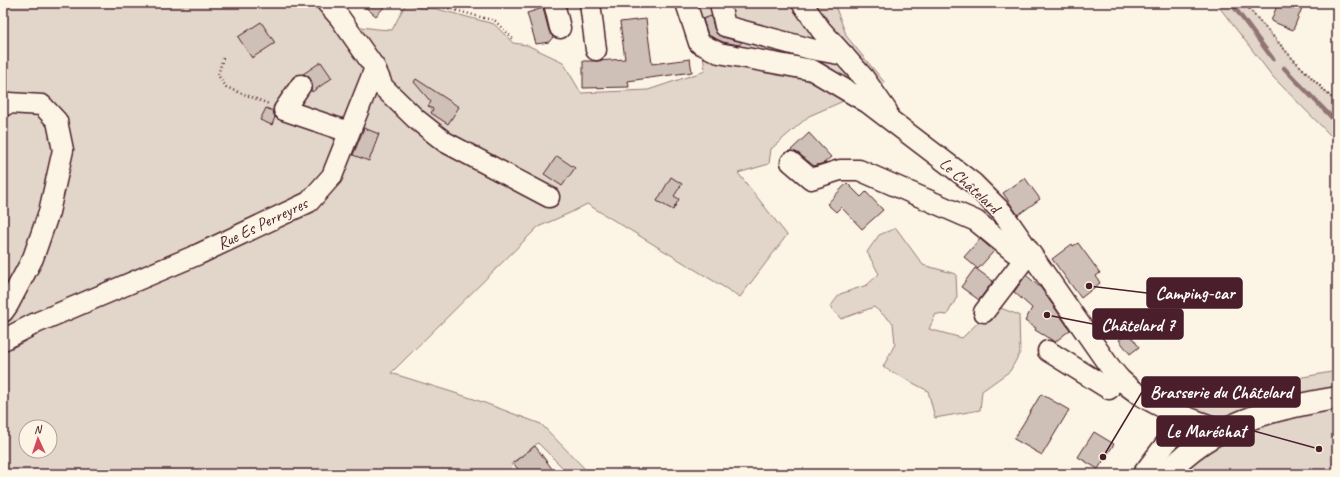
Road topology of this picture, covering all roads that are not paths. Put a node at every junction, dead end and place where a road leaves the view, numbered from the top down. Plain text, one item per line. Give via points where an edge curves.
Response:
1 (327, 3) edge
2 (554, 3) edge
3 (590, 3) edge
4 (686, 3) edge
5 (802, 3) edge
6 (721, 8) dead end
7 (560, 28) dead end
8 (596, 50) dead end
9 (844, 55) junction
10 (375, 68) junction
11 (301, 85) dead end
12 (3, 106) edge
13 (896, 124) junction
14 (350, 132) junction
15 (791, 162) dead end
16 (549, 197) dead end
17 (1029, 257) junction
18 (3, 312) edge
19 (984, 312) dead end
20 (3, 340) edge
21 (1048, 351) dead end
22 (1109, 389) dead end
23 (1337, 398) edge
24 (1186, 417) junction
25 (1221, 430) junction
26 (1143, 474) edge
27 (1166, 474) edge

1 - 10 street
2 - 7 street
3 - 8 street
4 - 13 street, Le Châtelard via 699,43 718,54 812,70 868,103
5 - 9 street via 821,30
6 - 9 street via 725,26 810,49
9 - 13 street via 864,78
10 - 14 street, Rue Es Perreyres
10 - 16 street via 383,87 416,119 445,142
11 - 14 street via 284,110
12 - 18 street via 9,103 42,105 57,121 63,150 49,212 33,258
13 - 17 street, Le Châtelard via 973,183 1002,212
14 - 20 street, Rue Es Perreyres via 332,176 309,202 199,254 36,323
15 - 17 street via 811,179 840,170 859,170 976,221 1014,252
17 - 19 street
17 - 24 street, Le Châtelard via 1120,379 1146,399
21 - 22 street
23 - 25 main road via 1256,416
24 - 25 street, Le Châtelard
24 - 26 street
25 - 27 main road via 1198,445

